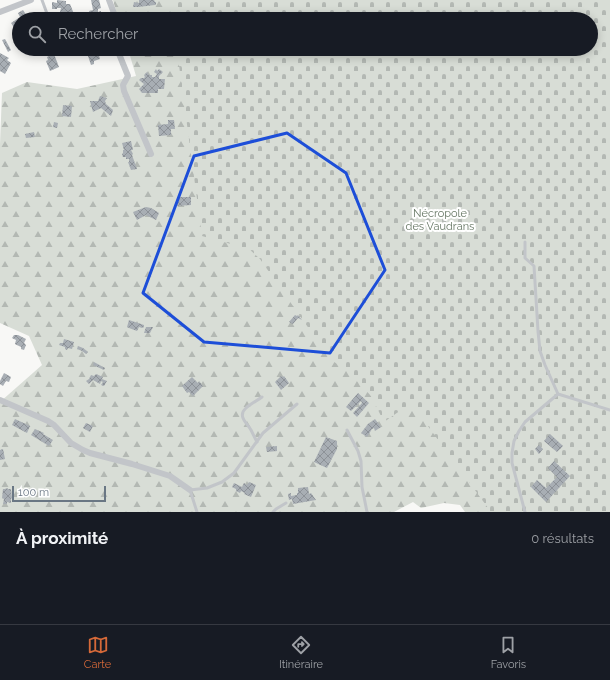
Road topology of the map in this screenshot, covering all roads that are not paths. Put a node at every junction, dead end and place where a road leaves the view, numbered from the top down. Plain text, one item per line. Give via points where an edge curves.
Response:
1 (31, 0) edge
2 (42, 0) edge
3 (109, 0) edge
4 (0, 12) edge
5 (46, 12) edge
6 (114, 12) edge
7 (120, 56) edge
8 (150, 154) dead end
9 (525, 242) dead end
10 (558, 394) junction
11 (262, 397) dead end
12 (0, 400) edge
13 (296, 404) dead end
14 (610, 410) edge
15 (347, 430) dead end
16 (257, 442) junction
17 (190, 490) junction
18 (286, 503) dead end
19 (197, 512) edge
20 (273, 512) edge
21 (368, 512) edge
22 (525, 512) edge

1 - 4 street
2 - 5 lane
3 - 6 street
7 - 8 street via 128,76 123,85 124,91
9 - 10 lane via 525,258 534,266 540,351
10 - 14 lane
10 - 22 lane via 525,422 514,441 512,463
11 - 16 lane via 248,406 243,415
12 - 17 street via 48,421 83,450 170,476
13 - 16 lane via 263,433
15 - 21 lane via 361,460 362,487
16 - 17 lane via 234,473 222,482 207,488
17 - 19 lane
18 - 20 lane

